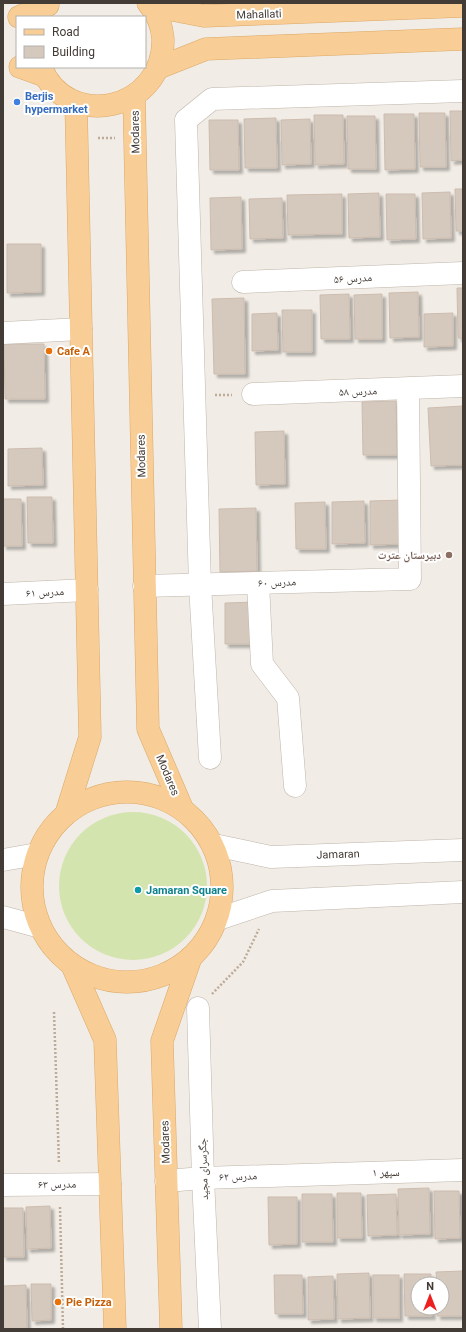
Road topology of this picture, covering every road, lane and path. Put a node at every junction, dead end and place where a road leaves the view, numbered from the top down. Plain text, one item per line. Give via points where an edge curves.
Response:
1 (150, 5) edge
2 (463, 6) edge
3 (46, 8) edge
4 (24, 16) edge
5 (16, 19) edge
6 (3, 24) edge
7 (463, 39) edge
8 (3, 61) edge
9 (16, 66) edge
10 (25, 68) edge
11 (158, 68) junction
12 (43, 72) edge
13 (463, 91) edge
14 (134, 96) junction
15 (76, 102) junction
16 (135, 138) junction
17 (77, 139) junction
18 (463, 273) edge
19 (243, 282) dead end
20 (81, 329) junction
21 (3, 333) edge
22 (463, 386) edge
23 (408, 389) junction
24 (253, 394) joint
25 (194, 396) junction
26 (258, 583) junction
27 (200, 585) junction
28 (144, 586) junction
29 (87, 590) junction
30 (3, 594) edge
31 (210, 758) dead end
32 (295, 786) dead end
33 (182, 808) junction
34 (66, 814) junction
35 (214, 845) junction
36 (463, 850) edge
37 (37, 854) junction
38 (3, 860) edge
39 (463, 892) edge
40 (272, 901) junction
41 (3, 917) edge
42 (218, 919) junction
43 (40, 927) junction
44 (190, 960) junction
45 (72, 965) junction
46 (198, 1008) joint
47 (463, 1170) edge
48 (309, 1174) joint
49 (203, 1178) junction
50 (166, 1181) junction
51 (110, 1184) junction
52 (3, 1185) edge
53 (115, 1329) edge
54 (171, 1329) edge
55 (210, 1329) edge

1 - 2 main road, Mahallati via 204,16
1 - 11 main road via 160,22 163,35 163,50
3 - 4 main road
5 - 6 main road
7 - 11 main road via 206,49
8 - 9 main road
10 - 12 main road
11 - 14 main road via 148,84
12 - 15 main road via 58,92
13 - 25 street via 212,99 186,120
14 - 15 main road via 116,104 96,106
14 - 16 main road, Modares
15 - 17 main road
16 - 17 path
16 - 28 main road, Modares
17 - 20 main road
18 - 19 street, مدرس ۵۶
20 - 21 street
20 - 29 main road
22 - 23 street, مدرس ۵۸
23 - 24 street, مدرس ۵۸
23 - 26 street, مدرس ۶۰ via 410,579
24 - 25 path
25 - 27 street
26 - 27 street, مدرس ۶۰
26 - 32 street via 262,664 288,698
27 - 28 street, مدرس ۶۰
27 - 31 street
28 - 33 main road, Modares via 148,730
29 - 30 street, مدرس ۶۱
29 - 34 main road via 90,737
33 - 34 main road via 159,797 135,792 110,793 86,800
33 - 35 main road via 200,825
34 - 37 main road via 49,832
35 - 36 street, Jamaran via 271,857
35 - 42 main road via 222,869 223,882
37 - 38 street
37 - 43 main road via 32,878 33,903
39 - 40 street
40 - 42 street
40 - 46 path via 243,962
41 - 43 street
42 - 44 main road via 207,941
43 - 45 main road via 53,948
44 - 45 main road via 168,974 144,981 119,982 94,977
44 - 50 main road, Modares via 162,1041
45 - 51 main road via 105,1040
46 - 49 street, جگرسرای مجید
47 - 48 street, سپهر ۱
48 - 49 street, مدرس ۶۲
49 - 50 street, مدرس ۶۲
49 - 55 street, جگرسرای مجید
50 - 54 main road, Modares
51 - 52 street, مدرس ۶۳
51 - 53 main road

